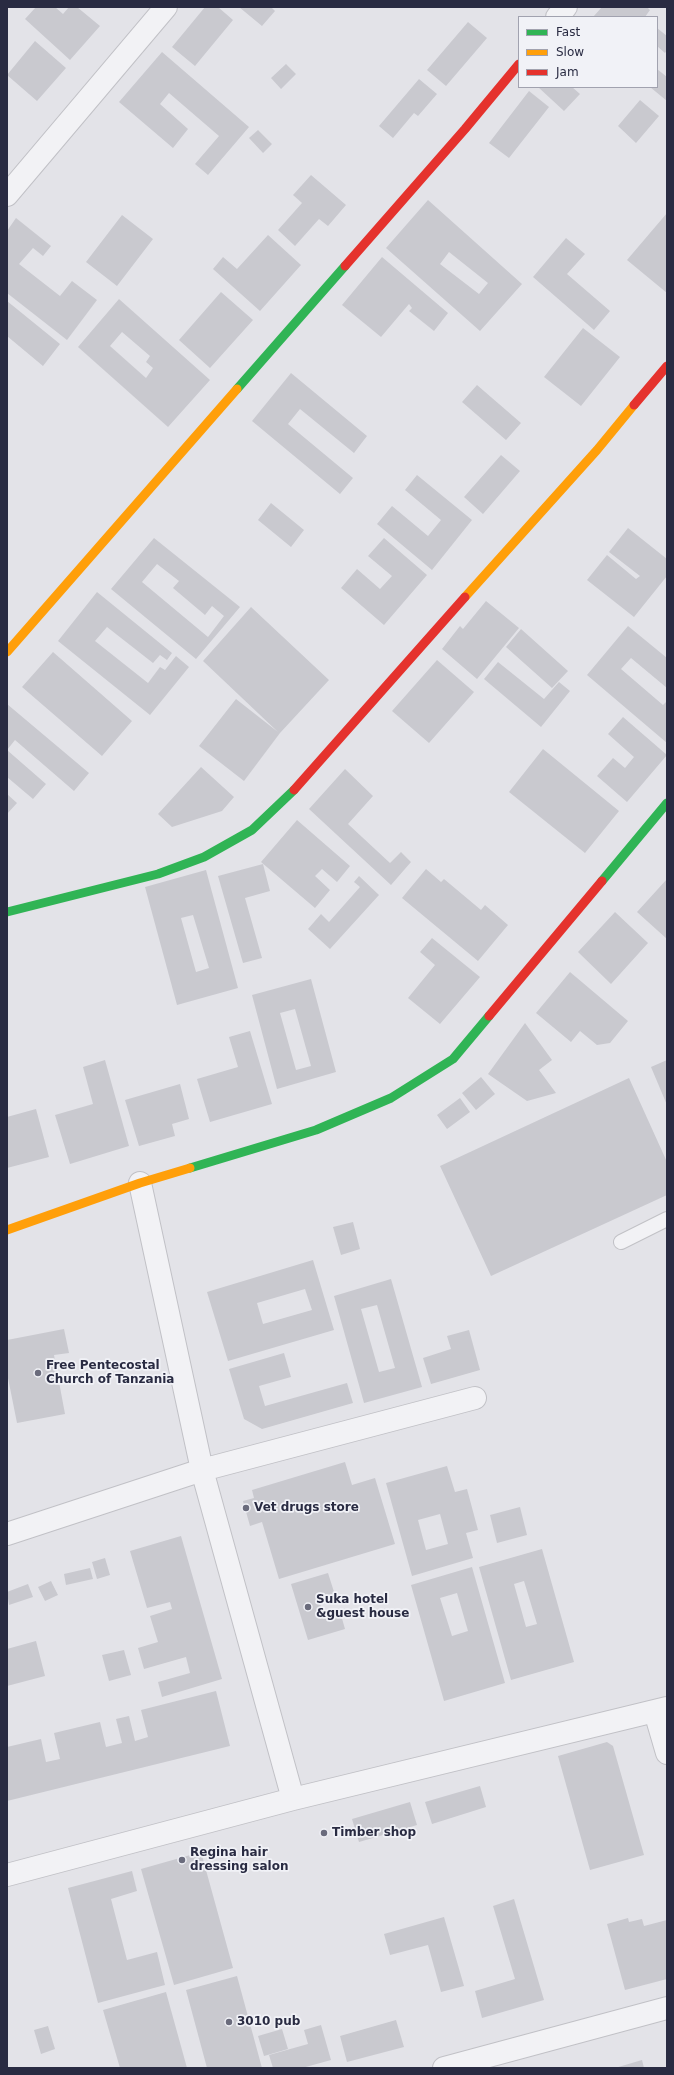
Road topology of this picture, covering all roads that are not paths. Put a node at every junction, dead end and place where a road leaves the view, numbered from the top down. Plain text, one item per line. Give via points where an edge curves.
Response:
1 (166, 7) edge
2 (566, 7) edge
3 (559, 16) edge
4 (518, 65) edge
5 (7, 195) edge
6 (667, 366) edge
7 (7, 652) edge
8 (667, 803) edge
9 (7, 912) edge
10 (140, 1183) junction
11 (667, 1219) edge
12 (7, 1230) edge
13 (621, 1242) dead end
14 (475, 1398) dead end
15 (202, 1470) junction
16 (7, 1534) edge
17 (661, 1710) edge
18 (667, 1753) edge
19 (293, 1798) junction
20 (7, 1875) edge
21 (667, 2008) edge
22 (444, 2068) edge

1 - 5 street
2 - 3 street
4 - 7 street via 460,135
6 - 9 street via 597,450 292,792 252,830 204,857 158,874
8 - 10 street via 453,1059 391,1098 316,1130
10 - 12 street
10 - 15 street
11 - 13 lane
14 - 15 street
15 - 16 street
15 - 19 street
17 - 18 street
17 - 19 street
19 - 20 street
21 - 22 street

